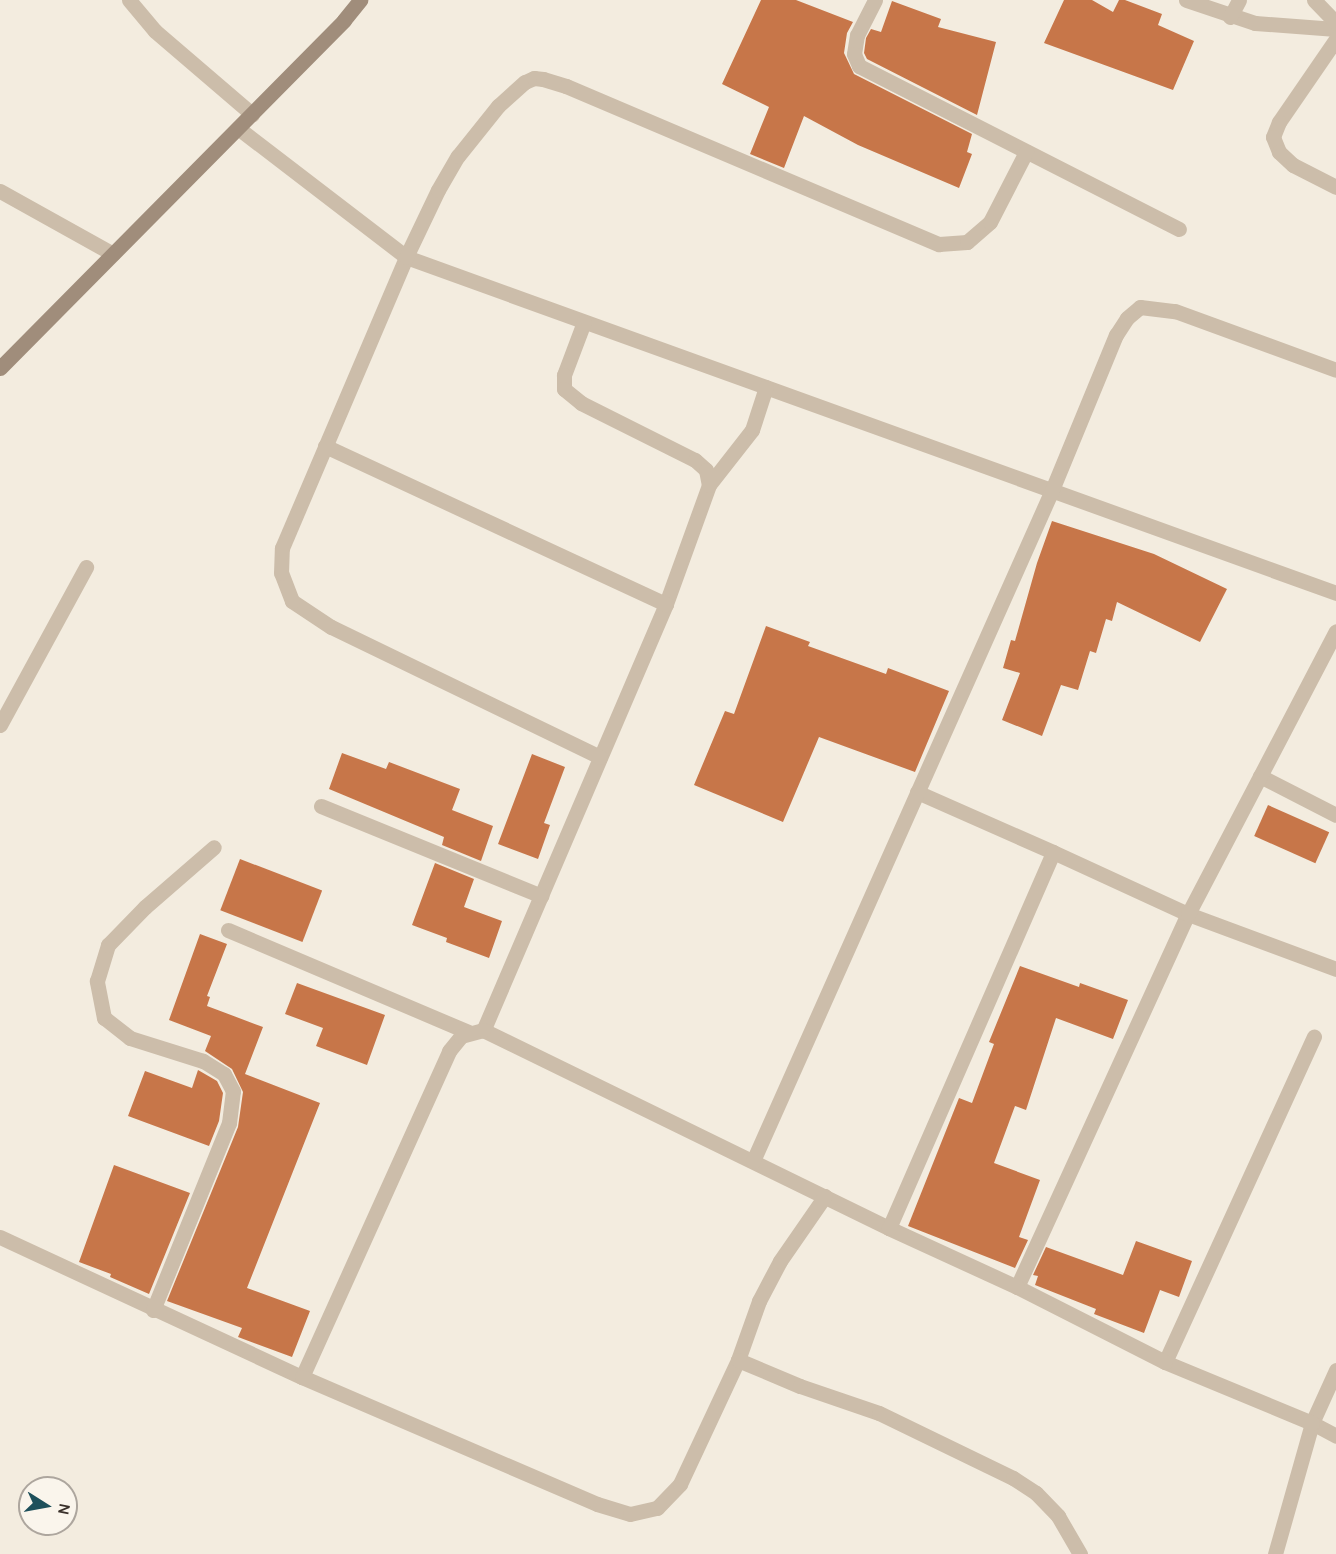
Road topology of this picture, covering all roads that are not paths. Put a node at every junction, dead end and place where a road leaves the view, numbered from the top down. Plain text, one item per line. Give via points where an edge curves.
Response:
1 (129, 0) edge
2 (360, 0) edge
3 (875, 0) edge
4 (1186, 0) edge
5 (1239, 0) edge
6 (1314, 0) edge
7 (1230, 17) junction
8 (1336, 23) edge
9 (1336, 29) edge
10 (1336, 39) edge
11 (252, 114) junction
12 (238, 128) junction
13 (1026, 152) junction
14 (1336, 187) edge
15 (0, 191) edge
16 (1179, 229) dead end
17 (113, 254) junction
18 (406, 257) junction
19 (585, 322) junction
20 (0, 368) edge
21 (1336, 369) edge
22 (766, 387) junction
23 (325, 446) junction
24 (709, 484) junction
25 (1052, 490) junction
26 (86, 567) dead end
27 (1336, 593) edge
28 (666, 603) junction
29 (1336, 631) edge
30 (0, 725) edge
31 (600, 757) junction
32 (1260, 776) junction
33 (917, 792) junction
34 (321, 806) dead end
35 (1336, 815) edge
36 (214, 847) dead end
37 (1053, 852) junction
38 (541, 896) junction
39 (1188, 914) junction
40 (228, 930) dead end
41 (1336, 969) edge
42 (483, 1030) junction
43 (468, 1032) junction
44 (1314, 1037) dead end
45 (753, 1161) junction
46 (825, 1196) junction
47 (890, 1228) junction
48 (0, 1238) edge
49 (1017, 1287) junction
50 (153, 1310) junction
51 (738, 1360) junction
52 (1166, 1362) junction
53 (1336, 1370) edge
54 (302, 1377) junction
55 (1312, 1423) junction
56 (1336, 1436) edge
57 (1080, 1554) edge
58 (1275, 1554) edge

1 - 11 street via 155,30
2 - 11 main road
3 - 13 street via 857,35 854,54 859,66
4 - 7 street
5 - 7 street
6 - 8 street
7 - 9 street via 1255,23
10 - 14 street via 1279,122 1274,137 1279,152 1293,165
11 - 12 main road
12 - 17 main road
12 - 18 street
13 - 16 street
13 - 18 street via 990,222 967,242 939,244 566,86 534,78 498,106 458,156
15 - 17 street
17 - 20 main road
18 - 19 street
18 - 23 street
19 - 22 street
19 - 24 street via 564,375 564,389 581,404 695,460 706,470
21 - 25 street via 1176,311 1140,307 1116,335
22 - 24 street via 752,430
22 - 25 street
23 - 28 street
23 - 31 street via 282,548 281,573 292,601 332,627
24 - 28 street
25 - 27 street
25 - 33 street
26 - 30 street
28 - 31 street
29 - 32 street
31 - 38 street
32 - 35 street
32 - 39 street
33 - 37 street
33 - 45 street
34 - 38 street
36 - 50 street via 108,945 97,981 104,1018 130,1038 203,1061 224,1074 233,1090 229,1123
37 - 39 street
37 - 47 street
38 - 42 street
39 - 41 street
39 - 49 street
40 - 43 street
42 - 43 street
42 - 45 street
43 - 54 street via 449,1051
44 - 52 street
45 - 46 street
46 - 47 street
46 - 51 street via 780,1261 759,1301
47 - 49 street
48 - 50 street
49 - 52 street
50 - 54 street
51 - 54 street via 680,1484 657,1508 630,1514 597,1504
51 - 57 street via 879,1413 1013,1478 1036,1493 1058,1516
52 - 55 street
53 - 55 street
55 - 56 street
55 - 58 street

